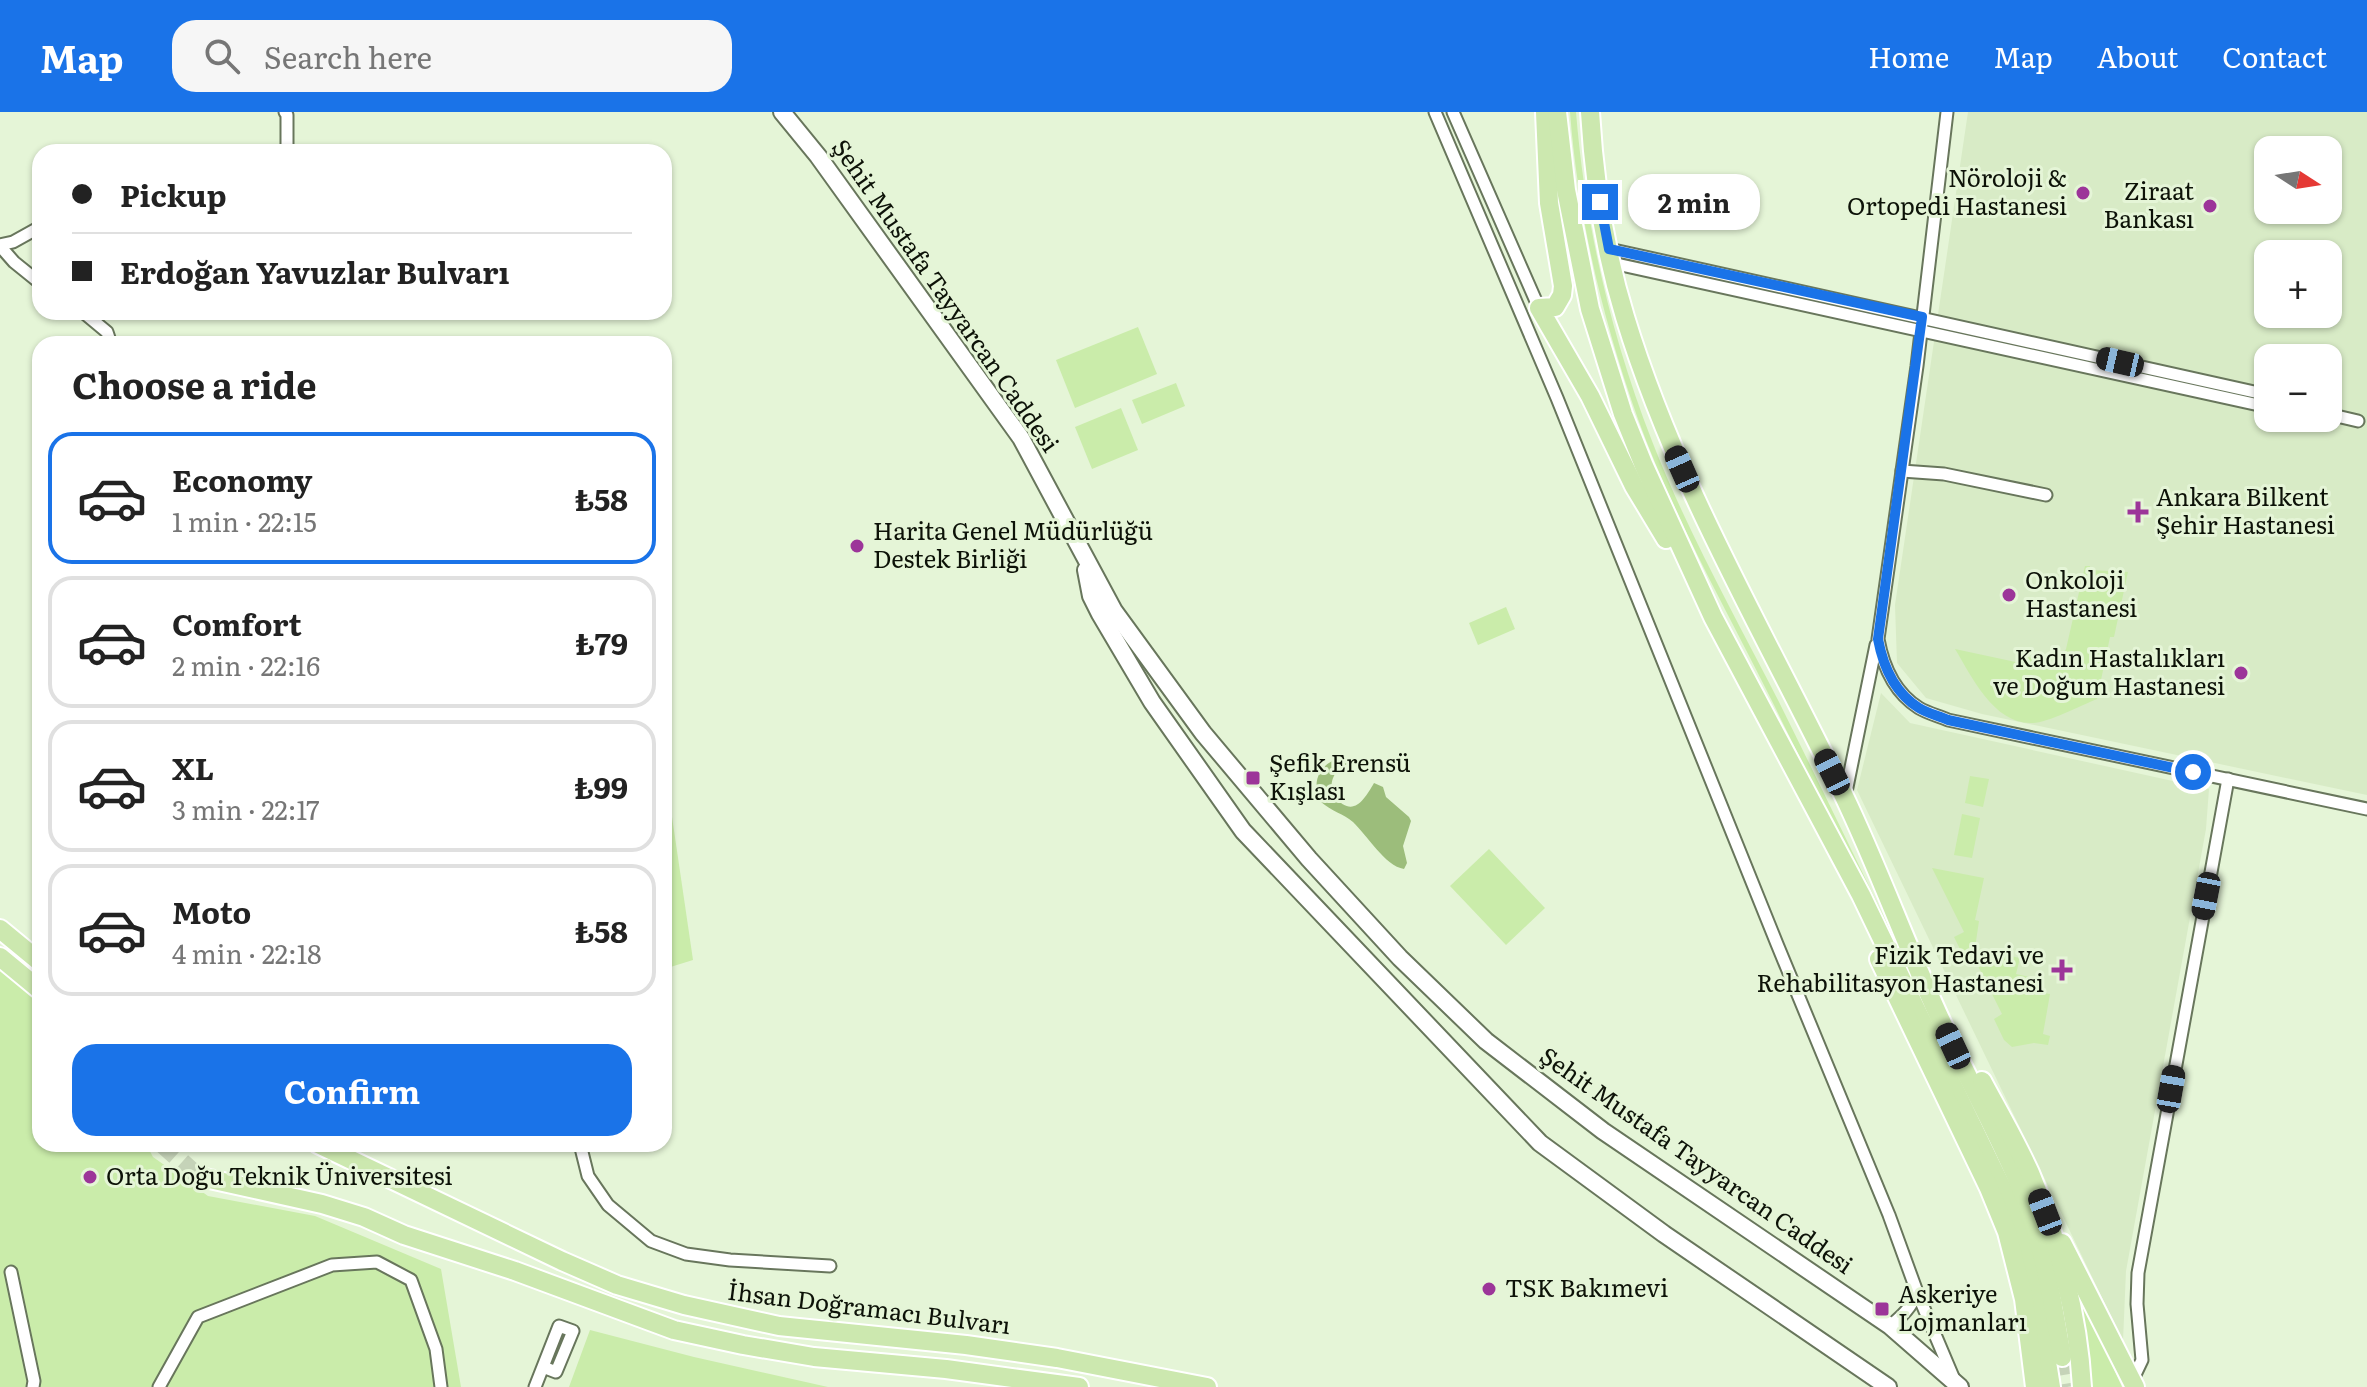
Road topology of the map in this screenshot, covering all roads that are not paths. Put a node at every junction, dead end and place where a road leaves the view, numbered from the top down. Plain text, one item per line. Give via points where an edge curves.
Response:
1 (285, 112) edge
2 (782, 112) edge
3 (1435, 112) edge
4 (1453, 112) edge
5 (1545, 112) edge
6 (1557, 112) edge
7 (1590, 112) edge
8 (1947, 112) edge
9 (287, 144) edge
10 (32, 231) edge
11 (0, 246) edge
12 (1610, 256) junction
13 (32, 277) edge
14 (1539, 308) junction
15 (93, 320) edge
16 (1921, 323) junction
17 (108, 336) edge
18 (2254, 392) edge
19 (2254, 404) edge
20 (2342, 417) edge
21 (2358, 421) dead end
22 (1902, 471) junction
23 (2046, 495) dead end
24 (1083, 555) junction
25 (1713, 617) junction
26 (1878, 639) junction
27 (2228, 779) junction
28 (1845, 798) junction
29 (2367, 809) edge
30 (1267, 812) junction
31 (1821, 820) junction
32 (1243, 831) junction
33 (0, 929) edge
34 (1905, 936) junction
35 (32, 955) edge
36 (0, 957) edge
37 (32, 983) edge
38 (335, 1152) edge
39 (582, 1152) edge
40 (205, 1178) tunnel mouth
41 (2045, 1212) junction
42 (830, 1266) dead end
43 (11, 1272) dead end
44 (1917, 1292) junction
45 (1890, 1326) junction
46 (2062, 1357) tunnel mouth
47 (543, 1367) junction
48 (2031, 1382) edge
49 (1957, 1385) edge
50 (2133, 1385) edge
51 (33, 1387) edge
52 (159, 1387) edge
53 (441, 1387) edge
54 (535, 1387) edge
55 (1079, 1387) edge
56 (1207, 1387) edge
57 (1888, 1387) edge
58 (2051, 1387) edge
59 (2082, 1387) edge

1 - 9 street
2 - 24 main road, Şehit Mustafa Tayyarcan Caddesi via 1021,438
3 - 44 street via 1557,398
4 - 14 street
5 - 14 main road via 1549,203 1563,286 1555,307
6 - 25 main road via 1566,190 1606,362 1644,466
7 - 12 main road
8 - 16 street
10 - 11 street
11 - 13 street
12 - 16 street
12 - 28 main road via 1632,338 1674,451
14 - 25 main road via 1634,486
15 - 17 street
16 - 18 street
16 - 19 street
16 - 22 street
20 - 21 street
22 - 23 street
22 - 26 street
24 - 30 main road, Şehit Mustafa Tayyarcan Caddesi via 1114,611
24 - 32 main road, Şehit Mustafa Tayyarcan Caddesi via 1100,614 1152,702
25 - 31 main road
26 - 27 street via 1882,662 1898,689 1919,708 1948,720
26 - 28 street
27 - 29 street
27 - 50 street via 2138,1273 2142,1360
28 - 34 main road
30 - 32 main road
30 - 45 main road, Şehit Mustafa Tayyarcan Caddesi via 1400,958 1486,1041 1603,1131
31 - 48 main road via 1891,986 2004,1223 2021,1281
31 - 58 main road via 2016,1218 2037,1294
32 - 57 main road, Şehit Mustafa Tayyarcan Caddesi via 1540,1143
33 - 35 main road
34 - 41 main road
34 - 46 main road via 2023,1195 2045,1265
36 - 37 main road
38 - 56 main road, İhsan Doğramacı Bulvarı via 562,1261 684,1305 779,1326 966,1345
39 - 42 street via 588,1176 608,1205 651,1241 686,1254
40 - 55 main road, İhsan Doğramacı Bulvarı via 364,1217 674,1330 814,1357
41 - 50 main road
41 - 59 main road via 2071,1309
43 - 51 street
44 - 45 street
44 - 49 street
45 - 49 main road, Şehit Mustafa Tayyarcan Caddesi
47 - 47 street via 556,1372 573,1331 559,1326
47 - 54 street
52 - 53 street via 198,1317 332,1265 377,1262 411,1280 436,1349

